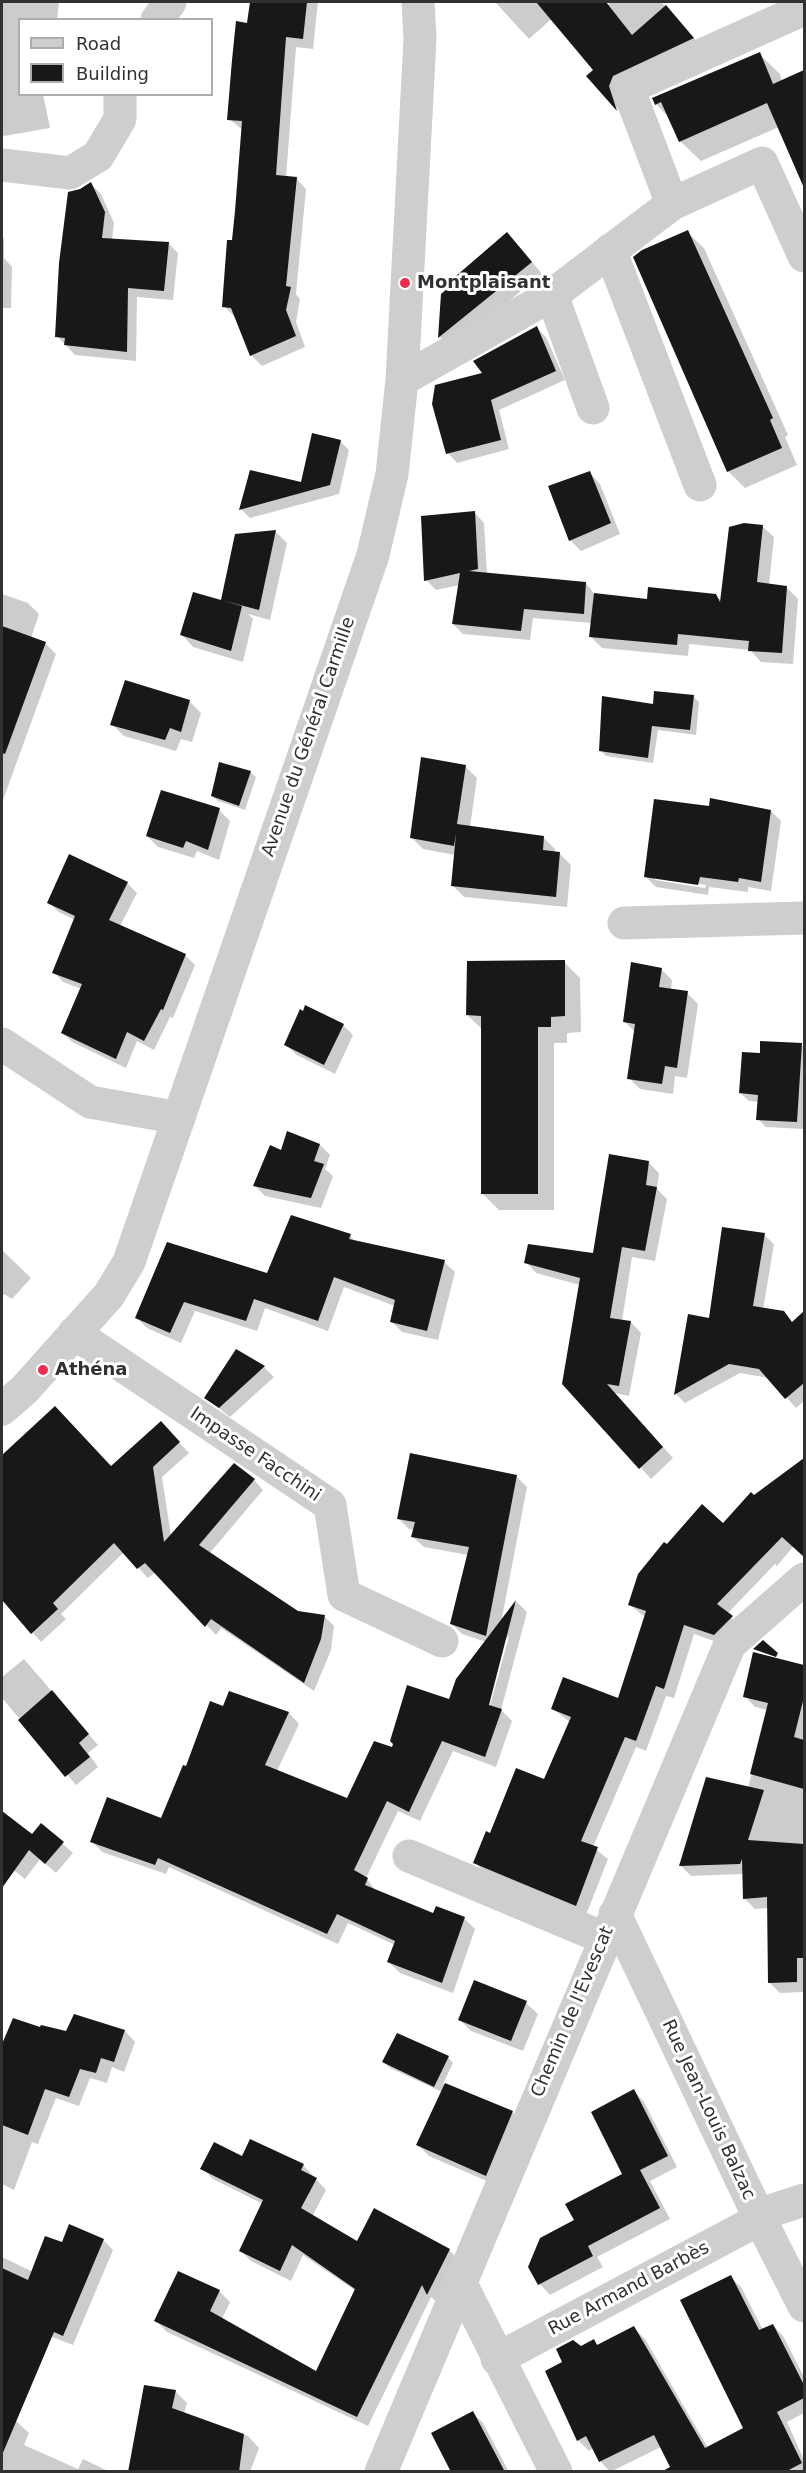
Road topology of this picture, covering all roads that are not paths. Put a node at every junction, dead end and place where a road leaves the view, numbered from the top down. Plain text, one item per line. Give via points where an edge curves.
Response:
1 (170, 2) edge
2 (418, 2) edge
3 (804, 9) edge
4 (158, 18) edge
5 (120, 96) edge
6 (2, 165) edge
7 (672, 204) junction
8 (610, 250) junction
9 (804, 256) edge
10 (552, 295) junction
11 (402, 380) junction
12 (593, 408) dead end
13 (700, 485) dead end
14 (804, 918) edge
15 (624, 923) dead end
16 (2, 1044) edge
17 (179, 1118) junction
18 (74, 1333) junction
19 (2, 1409) edge
20 (804, 1579) edge
21 (442, 1641) dead end
22 (409, 1856) dead end
23 (609, 1926) junction
24 (804, 2200) edge
25 (759, 2217) junction
26 (460, 2282) junction
27 (804, 2306) edge
28 (497, 2359) junction
29 (381, 2472) edge
30 (556, 2472) edge

1 - 4 street
2 - 11 street, Avenue du Général Carmille via 420,39
3 - 7 street via 628,88
5 - 6 street via 120,119 98,156 70,173
7 - 8 street
7 - 9 street via 762,164
8 - 10 street
8 - 13 street
10 - 11 street
10 - 12 street
11 - 17 street, Avenue du Général Carmille via 392,474 373,555
14 - 15 street
16 - 17 street via 90,1102
17 - 18 street, Avenue du Général Carmille via 129,1262 109,1295
18 - 19 street, Avenue du Général Carmille
18 - 21 street, Impasse Facchini via 330,1504 344,1595
20 - 23 street, Chemin de l'Evescat via 730,1644
22 - 23 street
23 - 25 street, Rue Jean-Louis Balzac
23 - 26 street, Chemin de l'Evescat
24 - 25 street, Rue Armand Barbès
25 - 27 street, Rue Jean-Louis Balzac
25 - 28 street, Rue Armand Barbès
26 - 28 street
26 - 29 street, Chemin de l'Evescat
28 - 30 street

